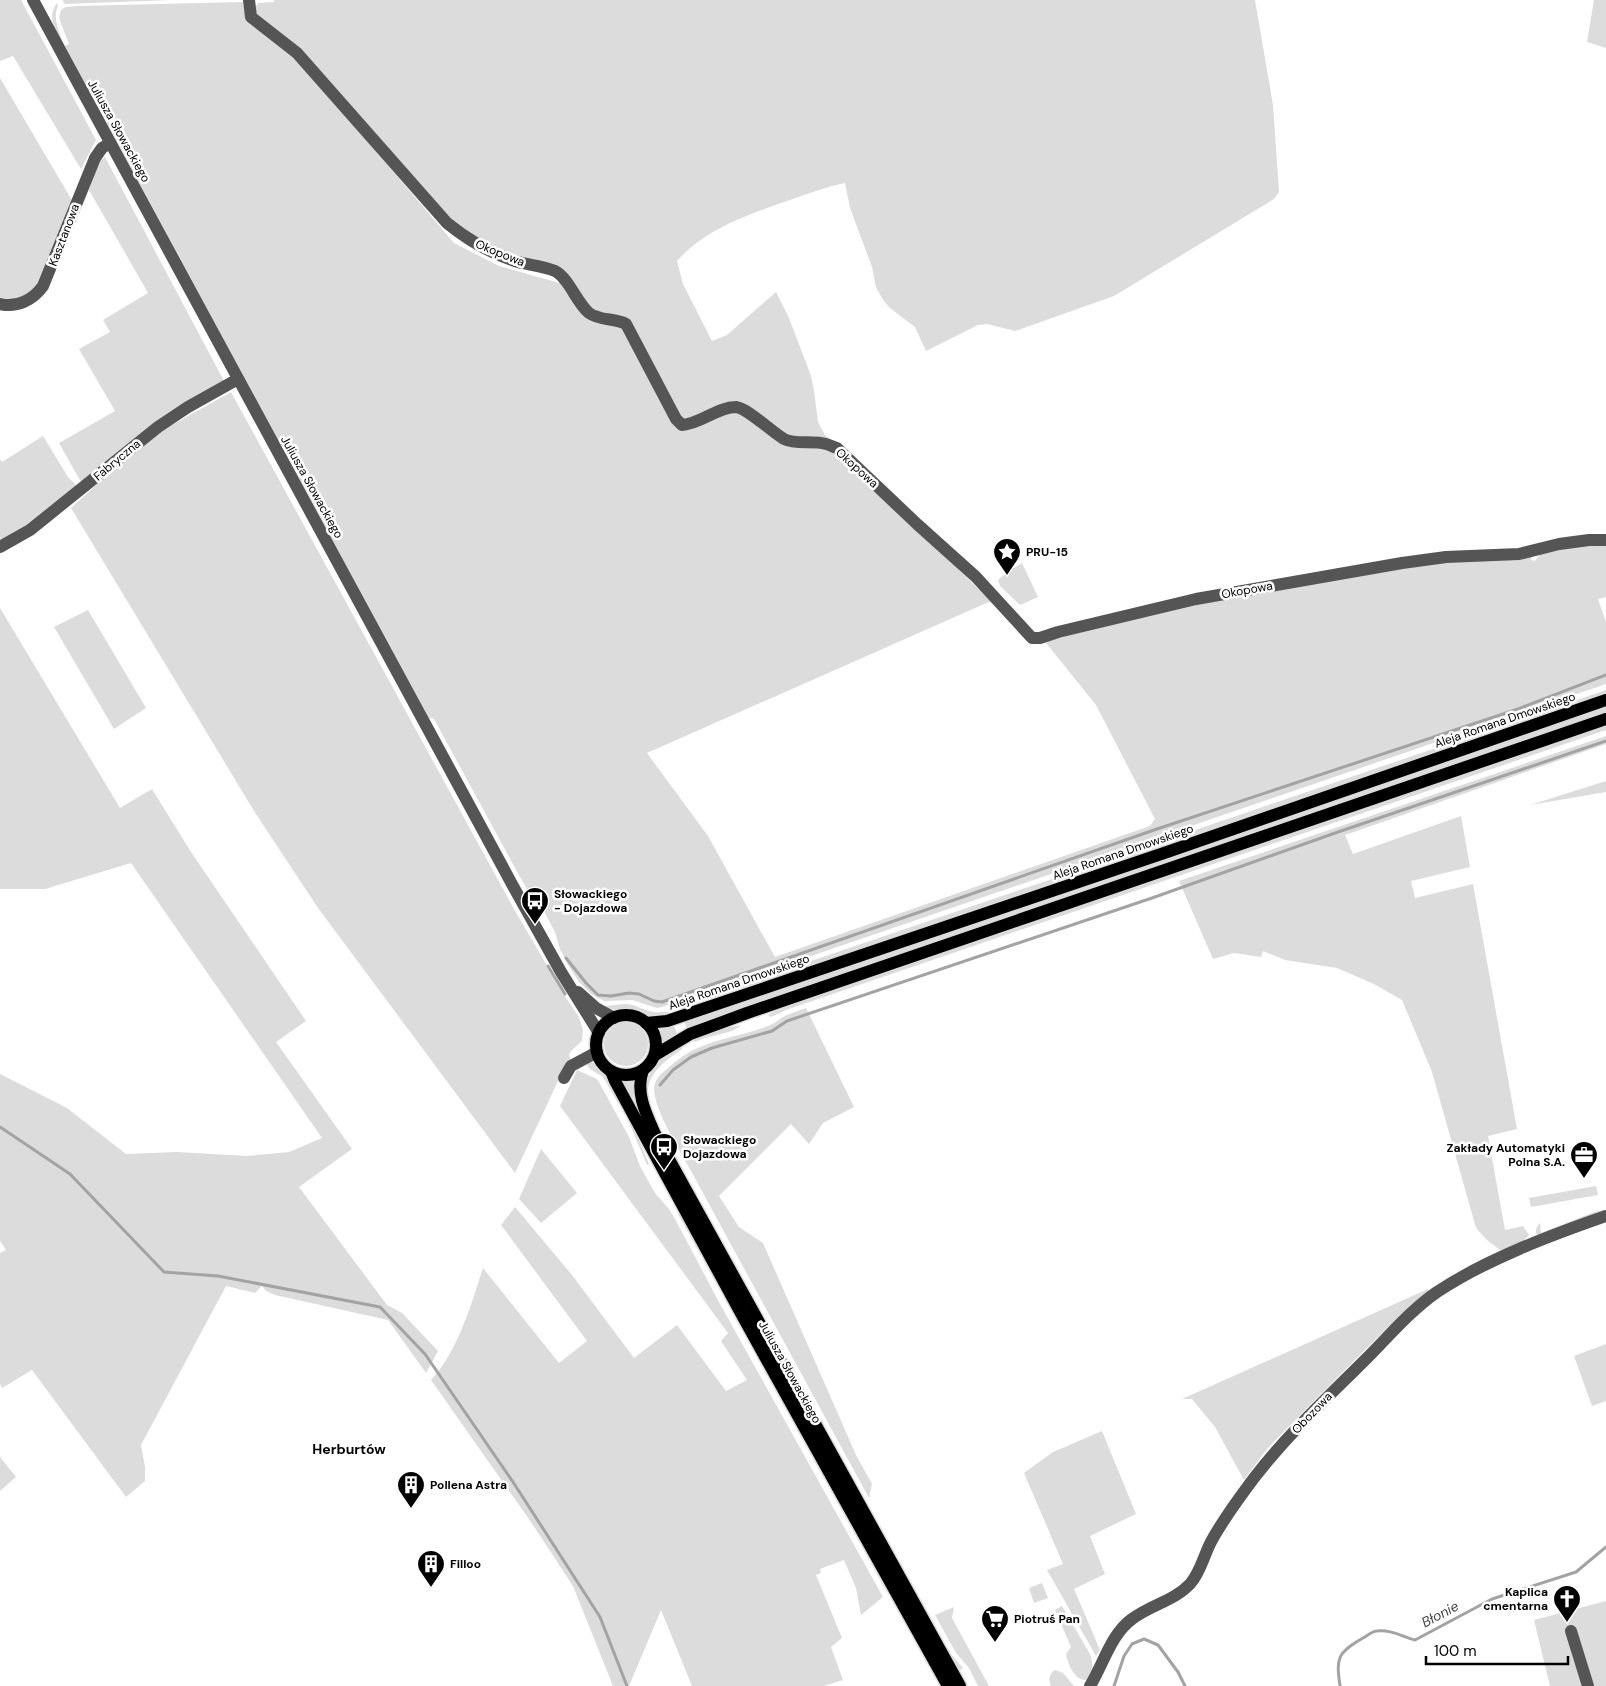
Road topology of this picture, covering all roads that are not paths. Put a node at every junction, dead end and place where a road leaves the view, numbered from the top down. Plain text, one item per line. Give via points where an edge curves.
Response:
1 (33, 0) edge
2 (249, 0) edge
3 (110, 144) junction
4 (0, 304) edge
5 (238, 379) junction
6 (1606, 540) edge
7 (0, 547) edge
8 (1606, 700) edge
9 (1606, 719) edge
10 (570, 986) junction
11 (614, 1018) junction
12 (646, 1023) junction
13 (599, 1034) junction
14 (597, 1052) junction
15 (654, 1055) junction
16 (611, 1070) junction
17 (643, 1070) junction
18 (564, 1078) dead end
19 (1606, 1216) edge
20 (1571, 1630) dead end
21 (948, 1686) edge
22 (960, 1686) edge
23 (1090, 1686) edge
24 (1588, 1686) edge

1 - 3 street, Juliusza Słowackiego
2 - 6 street, Okopowa via 251,18 296,54 447,223 471,242 510,260 556,271 590,313 626,324 682,425 737,407 787,440 837,448 976,577 1032,638 1196,599 1347,573 1446,557 1519,554 1559,544
3 - 4 street, Kasztanowa via 102,148 95,158 44,286 24,302
3 - 5 street, Juliusza Słowackiego
5 - 7 street, Fabryczna via 158,428 30,530
5 - 10 street, Juliusza Słowackiego
8 - 12 main road, Aleja Romana Dmowskiego via 667,1021
9 - 15 main road via 722,1021 690,1034
10 - 11 street, Juliusza Słowackiego
10 - 13 street, Juliusza Słowackiego
11 - 12 main road via 632,1016
11 - 13 main road
12 - 15 main road via 655,1038
13 - 14 main road
14 - 16 main road via 604,1066
14 - 18 street via 571,1066
15 - 17 main road
16 - 17 main road via 627,1075
16 - 21 main road, Juliusza Słowackiego
17 - 22 main road, Juliusza Słowackiego via 640,1088 655,1134
19 - 23 street, Obozowa via 1487,1263 1436,1293 1409,1316 1269,1459 1225,1517 1190,1584 1167,1601 1140,1613 1119,1631
20 - 24 street

